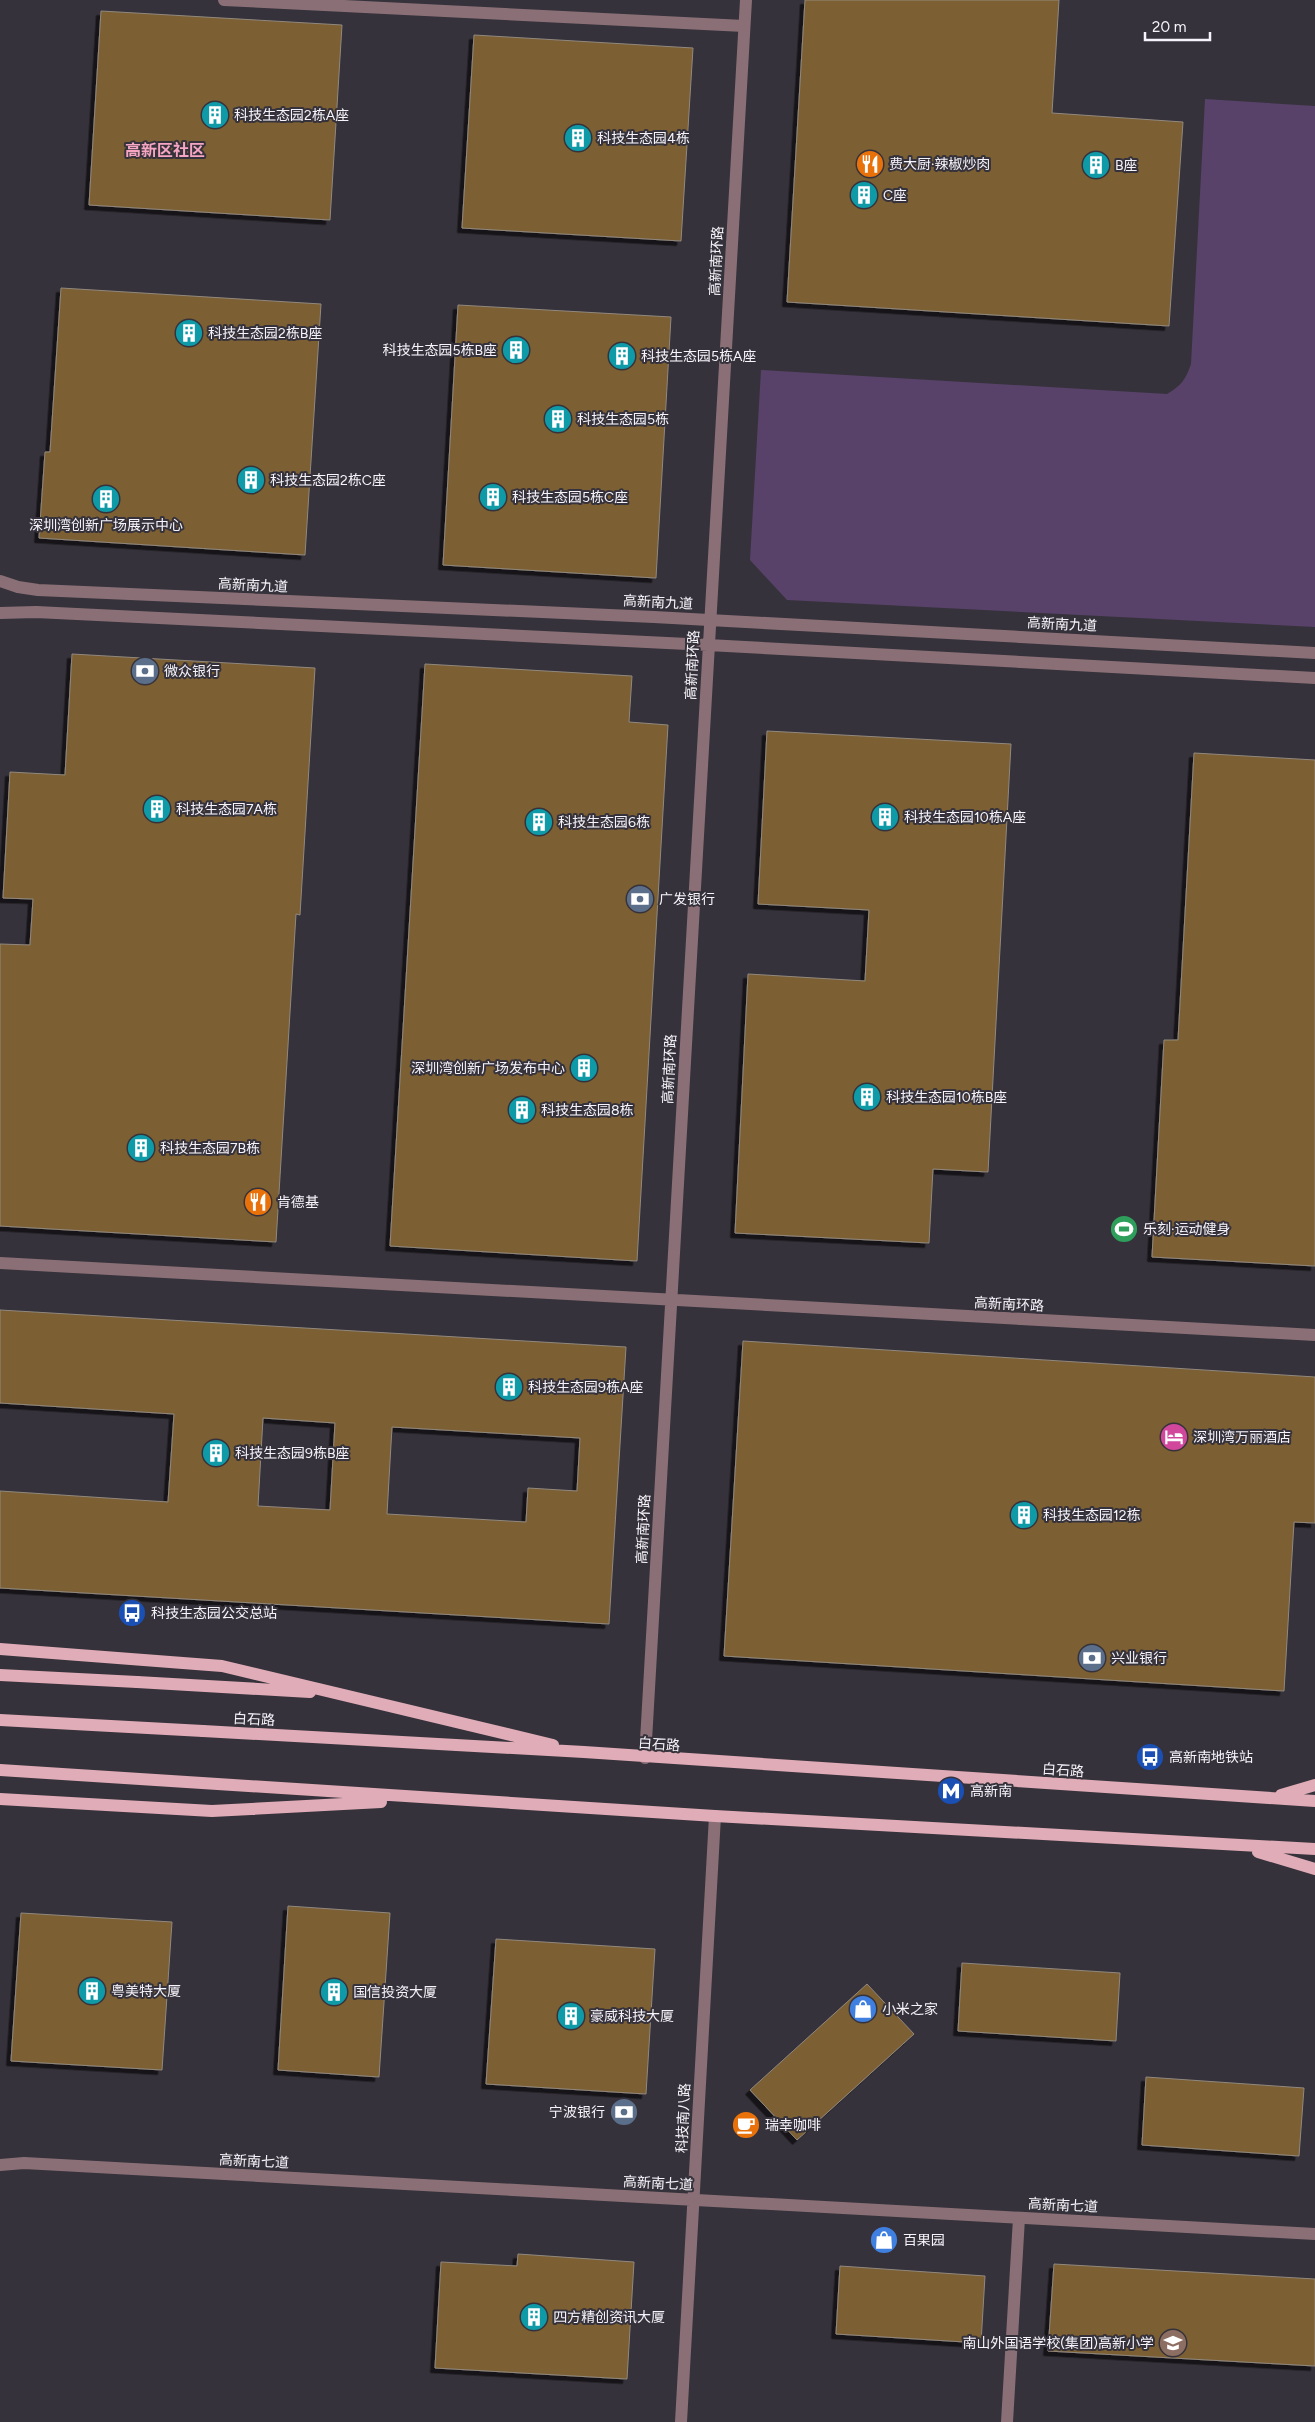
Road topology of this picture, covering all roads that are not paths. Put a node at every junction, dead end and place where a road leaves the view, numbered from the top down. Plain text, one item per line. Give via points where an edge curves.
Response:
1 (224, 0) edge
2 (746, 0) edge
3 (744, 26) junction
4 (0, 581) edge
5 (0, 613) edge
6 (710, 620) junction
7 (708, 645) junction
8 (1315, 653) edge
9 (1315, 678) edge
10 (0, 1263) edge
11 (671, 1302) junction
12 (1315, 1335) edge
13 (0, 1650) edge
14 (0, 1676) edge
15 (344, 1693) junction
16 (0, 1720) edge
17 (584, 1752) junction
18 (645, 1758) junction
19 (0, 1770) edge
20 (1315, 1785) edge
21 (1273, 1798) junction
22 (0, 1799) edge
23 (433, 1799) junction
24 (1315, 1801) edge
25 (715, 1816) junction
26 (1226, 1844) junction
27 (1315, 1849) edge
28 (1315, 1869) edge
29 (0, 2165) edge
30 (693, 2200) junction
31 (1019, 2218) junction
32 (1315, 2234) edge
33 (680, 2422) edge
34 (1007, 2422) edge

1 - 3 street
2 - 3 street, 高新南环路
3 - 6 street, 高新南环路
4 - 6 street, 高新南九道 via 38,590
5 - 7 street via 36,612
6 - 7 street, 高新南环路
6 - 8 street, 高新南九道
7 - 9 street
7 - 11 street, 高新南环路
10 - 11 street
11 - 12 street, 高新南环路
11 - 18 street, 高新南环路
13 - 15 main road via 222,1666
14 - 15 main road, bridge
15 - 17 main road
16 - 17 main road, 白石路, bridge
17 - 18 main road, 白石路
18 - 21 main road, 白石路
19 - 23 main road
20 - 21 main road
21 - 24 main road, 白石路
22 - 23 main road via 212,1811
23 - 25 main road
25 - 26 main road
25 - 30 street, 科技南八路
26 - 27 main road
26 - 28 main road
29 - 30 street, 高新南七道 via 44,2164
30 - 31 street, 高新南七道
30 - 33 street, 科技南八路
31 - 32 street, 高新南七道
31 - 34 street

